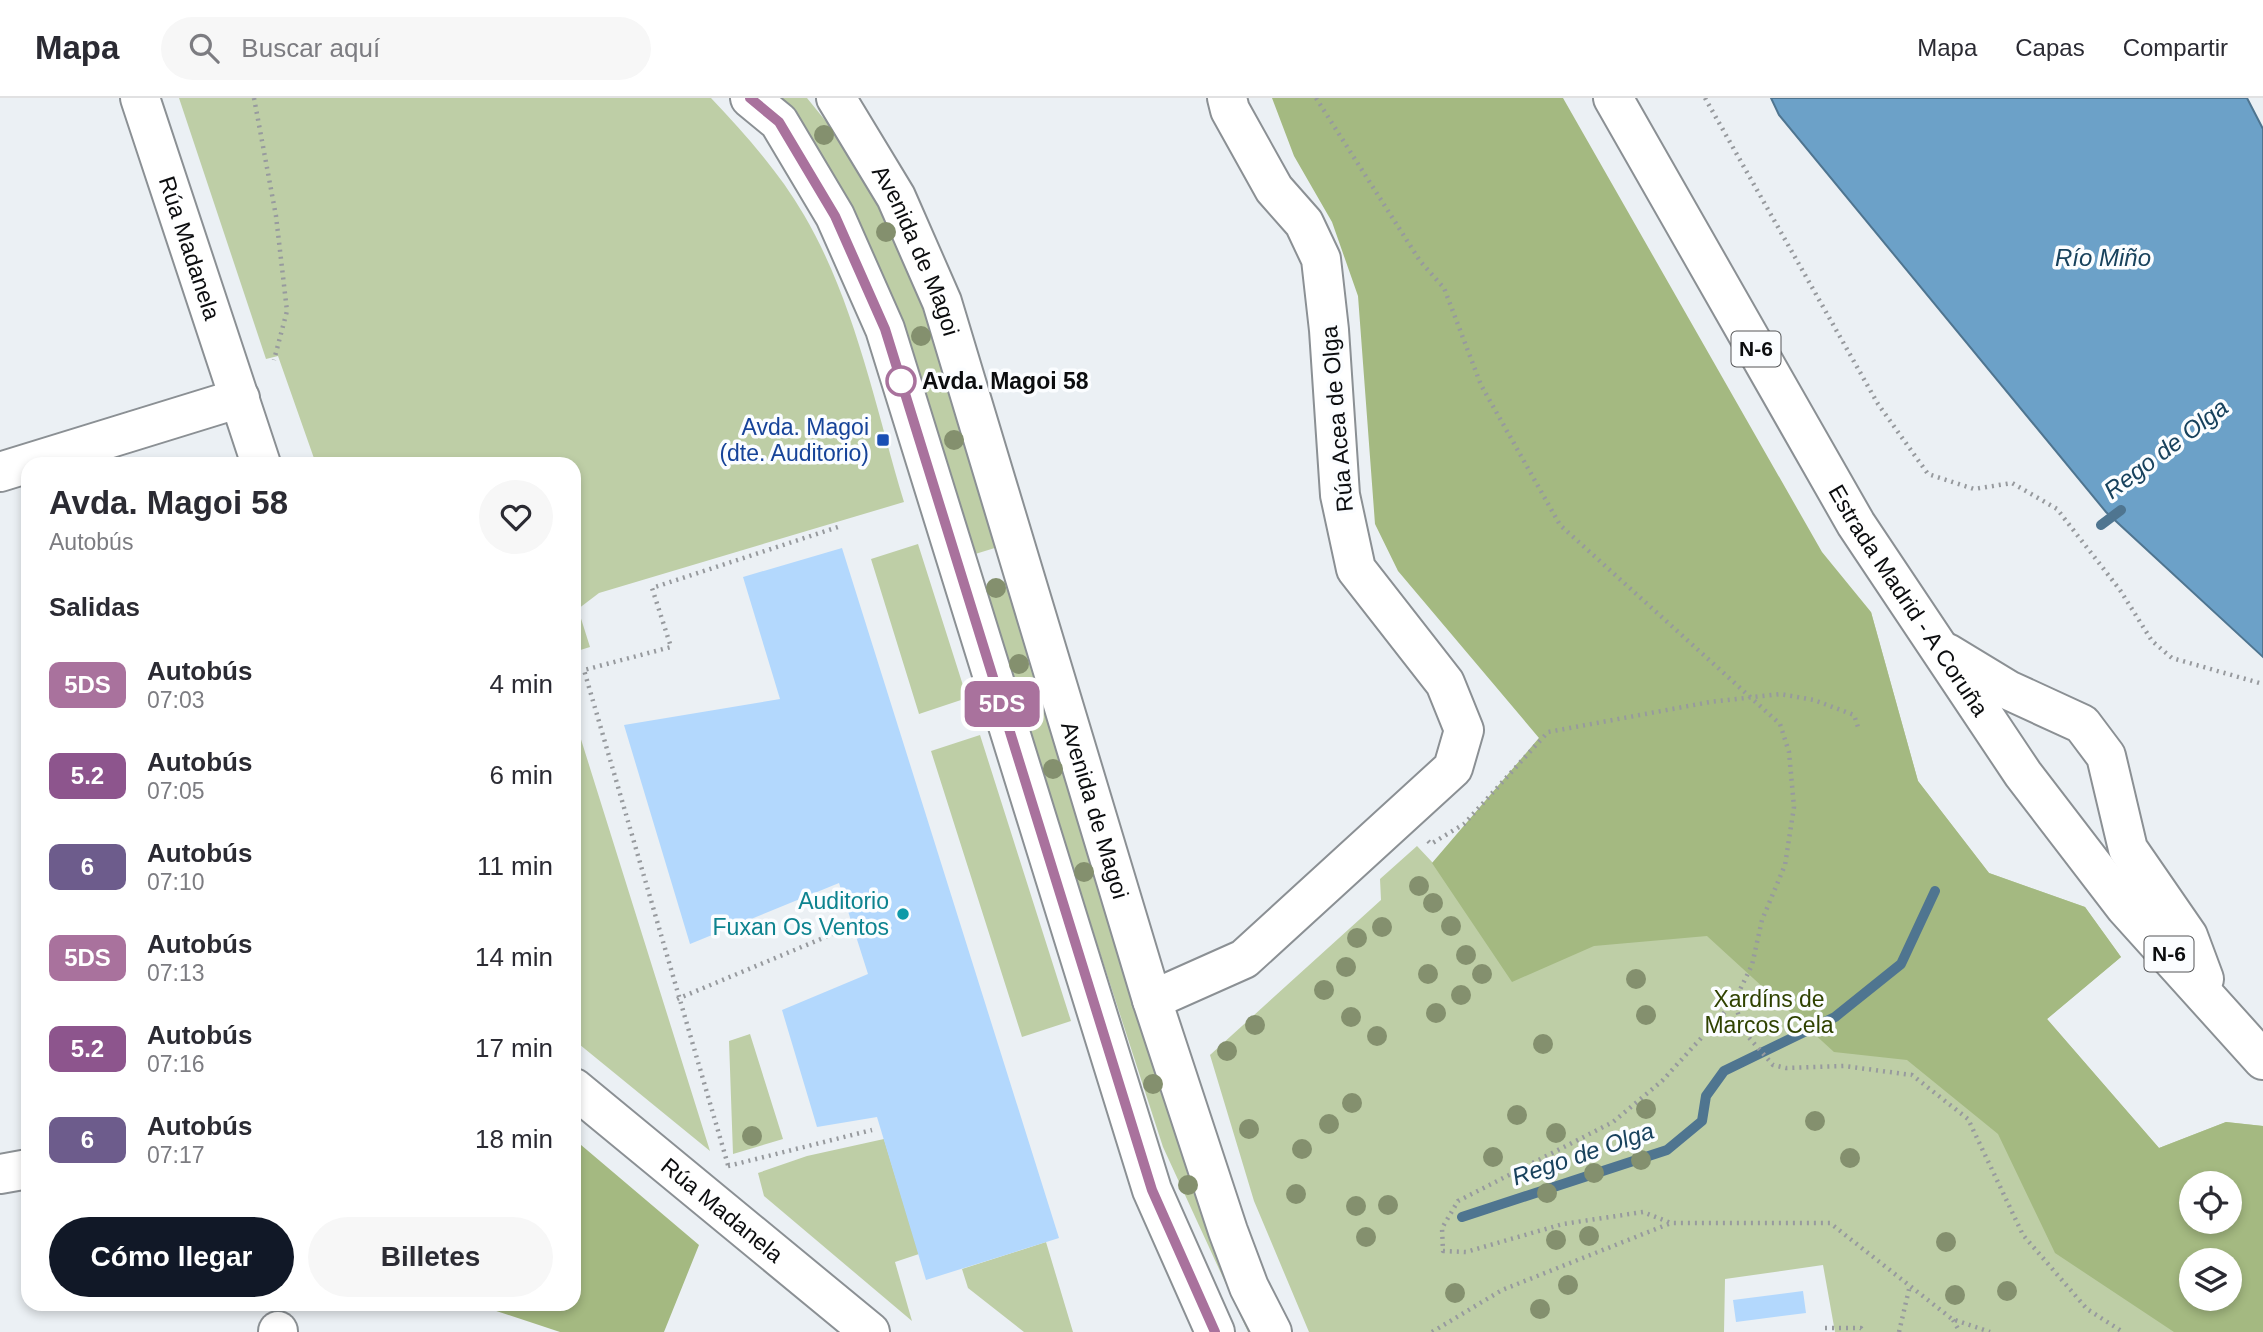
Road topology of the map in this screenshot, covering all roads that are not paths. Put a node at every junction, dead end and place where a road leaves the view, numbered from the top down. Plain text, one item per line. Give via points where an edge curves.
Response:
1 (139, 98) edge
2 (750, 98) edge
3 (836, 98) edge
4 (1227, 98) edge
5 (1606, 98) edge
6 (1613, 98) edge
7 (1656, 173) junction
8 (240, 398) junction
9 (49, 457) edge
10 (259, 457) edge
11 (21, 466) edge
12 (0, 472) edge
13 (1938, 647) junction
14 (1153, 1000) junction
15 (2212, 1001) junction
16 (2263, 1060) edge
17 (581, 1094) edge
18 (21, 1170) edge
19 (0, 1174) edge
20 (870, 1332) edge
21 (1215, 1332) edge
22 (1272, 1332) edge

1 - 8 main road, Rúa Madanela
2 - 21 main road via 779,122 835,216 885,329 1152,1190
3 - 14 main road, Avenida de Magoi via 896,197 942,302
4 - 14 main road, Rúa Acea de Olga via 1274,189 1304,223 1321,259 1340,495 1356,569 1445,683 1464,730 1453,768 1244,959
5 - 7 main road
6 - 7 main road, Estrada Madrid - A Coruña / N-6
7 - 13 main road, Estrada Madrid - A Coruña / N-6 via 1856,524
8 - 9 main road
8 - 10 main road, Rúa Madanela
11 - 12 main road
13 - 15 main road, Estrada Madrid - A Coruña / N-6 via 2024,774 2125,907
13 - 15 main road via 2008,690 2082,724 2106,756 2128,849 2188,936
14 - 22 main road, Avenida de Magoi via 1228,1231
15 - 16 main road, Estrada Madrid - A Coruña / N-6
17 - 20 main road, Rúa Madanela
18 - 19 main road

